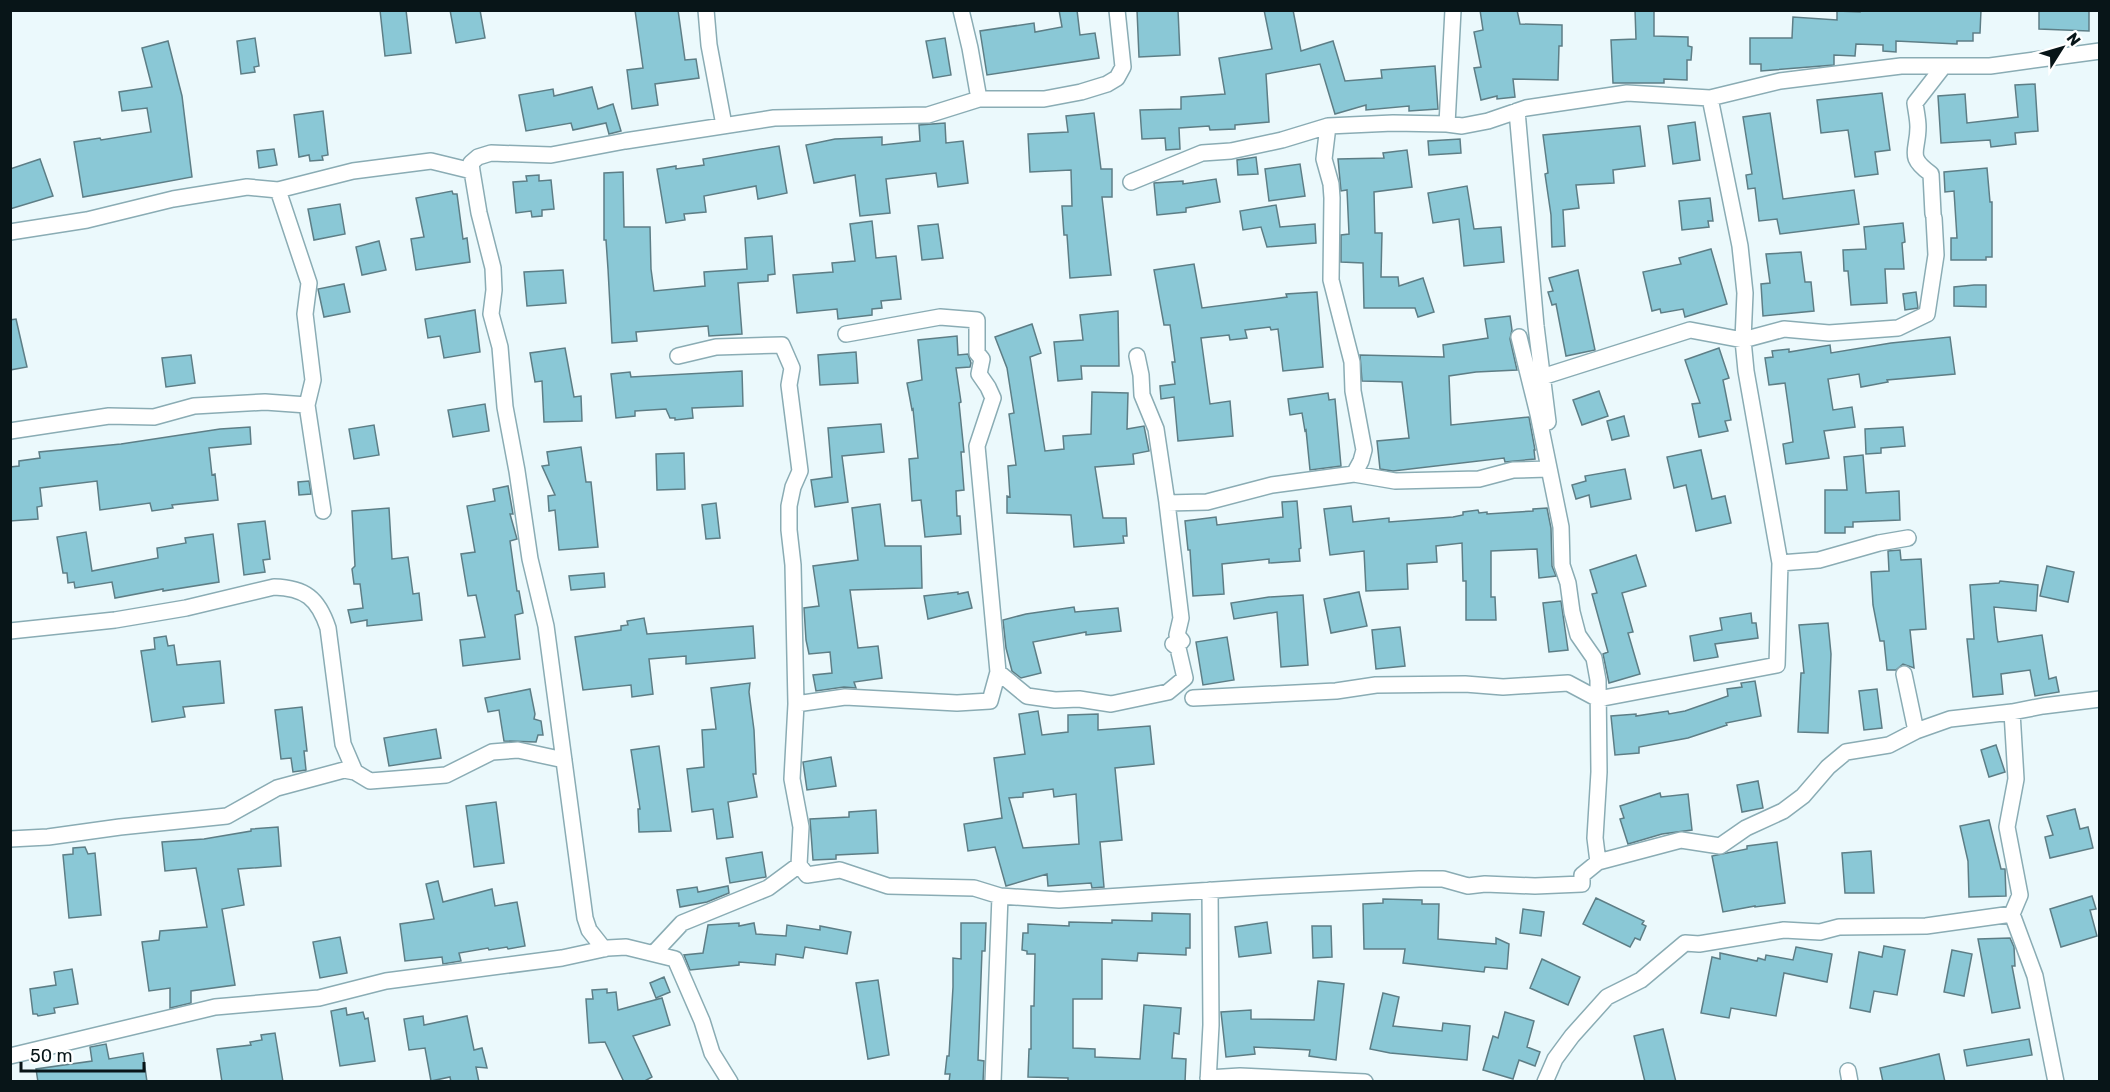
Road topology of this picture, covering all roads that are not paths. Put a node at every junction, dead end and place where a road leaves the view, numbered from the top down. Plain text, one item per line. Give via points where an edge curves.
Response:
1 (706, 10) edge
2 (961, 10) edge
3 (1117, 10) edge
4 (1453, 10) edge
5 (2100, 51) edge
6 (1943, 67) junction
7 (1710, 98) junction
8 (979, 99) junction
9 (1517, 111) junction
10 (1447, 124) junction
11 (724, 125) junction
12 (1328, 126) junction
13 (472, 171) junction
14 (1131, 182) dead end
15 (278, 190) junction
16 (10, 232) edge
17 (846, 334) dead end
18 (1519, 337) dead end
19 (1743, 340) junction
20 (678, 356) dead end
21 (1137, 356) dead end
22 (1542, 377) junction
23 (307, 405) junction
24 (10, 431) edge
25 (1551, 467) junction
26 (1354, 474) junction
27 (1167, 503) junction
28 (323, 511) dead end
29 (1908, 538) dead end
30 (1780, 563) junction
31 (10, 631) edge
32 (998, 672) junction
33 (1904, 674) dead end
34 (1193, 698) dead end
35 (1598, 699) junction
36 (2100, 699) edge
37 (796, 704) junction
38 (2012, 712) junction
39 (1916, 731) junction
40 (564, 760) junction
41 (355, 772) junction
42 (10, 839) edge
43 (1598, 862) junction
44 (799, 865) junction
45 (1210, 890) junction
46 (1000, 896) junction
47 (2012, 914) junction
48 (604, 949) junction
49 (654, 953) junction
50 (10, 1056) edge
51 (1208, 1080) edge
52 (729, 1082) edge
53 (993, 1082) edge
54 (1365, 1082) edge
55 (1545, 1082) edge
56 (2056, 1082) edge

1 - 11 street
2 - 8 street
3 - 8 street via 1123,67 1117,78 1082,92 1044,99
4 - 10 street
5 - 6 street via 1990,66
6 - 7 street via 1901,66 1780,81
6 - 19 street via 1915,103 1918,129 1914,152 1919,166 1931,174 1934,216 1936,255 1927,314 1898,328 1829,333 1784,329
7 - 9 street via 1627,93
7 - 19 street via 1740,246 1745,293
8 - 11 street via 928,115 774,118
9 - 10 street via 1488,122
9 - 22 street
10 - 12 street
11 - 13 street via 551,155 491,153 471,163
12 - 14 street via 1232,151 1202,153
12 - 26 street via 1324,159 1332,198 1331,280 1352,362 1364,450
13 - 15 street via 431,161 353,171
13 - 40 street via 493,268 491,314 500,347 530,559 546,626
15 - 16 street via 247,187
15 - 23 street via 309,283 305,314 313,380
17 - 32 street via 940,317 977,320 977,353 982,359 979,374 993,398 977,446
18 - 25 street
19 - 22 street via 1690,330
19 - 30 street
20 - 37 street via 716,347 782,345 792,368 789,386 800,471 789,506
21 - 27 street via 1142,395 1156,429 1169,510
22 - 25 street
23 - 24 street via 265,402 195,406 154,417 109,416
23 - 28 street
25 - 26 street via 1514,470 1479,479 1395,481
25 - 35 street via 1561,527 1562,565 1578,635 1594,658
26 - 27 street via 1272,484 1208,502
27 - 32 street via 1181,618 1178,634 1182,641 1173,644 1178,648 1185,678 1168,692 1111,704 1027,696
29 - 30 street via 1819,560
30 - 35 street via 1778,664
31 - 41 street via 115,620 274,587 303,592 323,613 328,628 343,744
32 - 37 street via 990,700 957,704 845,697
33 - 39 street
34 - 35 street via 1336,691 1376,685 1503,687 1568,683
35 - 43 street
36 - 38 street
37 - 44 street via 792,779 801,827
38 - 39 street via 1950,719
38 - 47 street via 2016,779 2007,827 2020,895
39 - 43 street via 1889,745 1846,752 1783,811 1746,828 1720,846 1681,840
40 - 41 street via 518,750 492,752 446,775 370,781
40 - 48 street via 585,918
41 - 42 street via 344,770 277,788 227,816
43 - 45 street via 1582,875 1582,884 1468,886 1443,879 1419,879
44 - 46 street via 807,875 840,870 888,886 974,888
44 - 49 street via 768,888 682,923
45 - 46 street via 1059,900
45 - 51 street
46 - 53 street
47 - 55 street via 1926,926 1839,927 1820,932 1784,930 1685,943 1641,980 1607,997 1555,1059
47 - 56 street via 2036,976
48 - 49 street
48 - 50 street via 386,981 319,998 215,1007
49 - 52 street via 675,959 712,1053
51 - 54 street via 1240,1076

